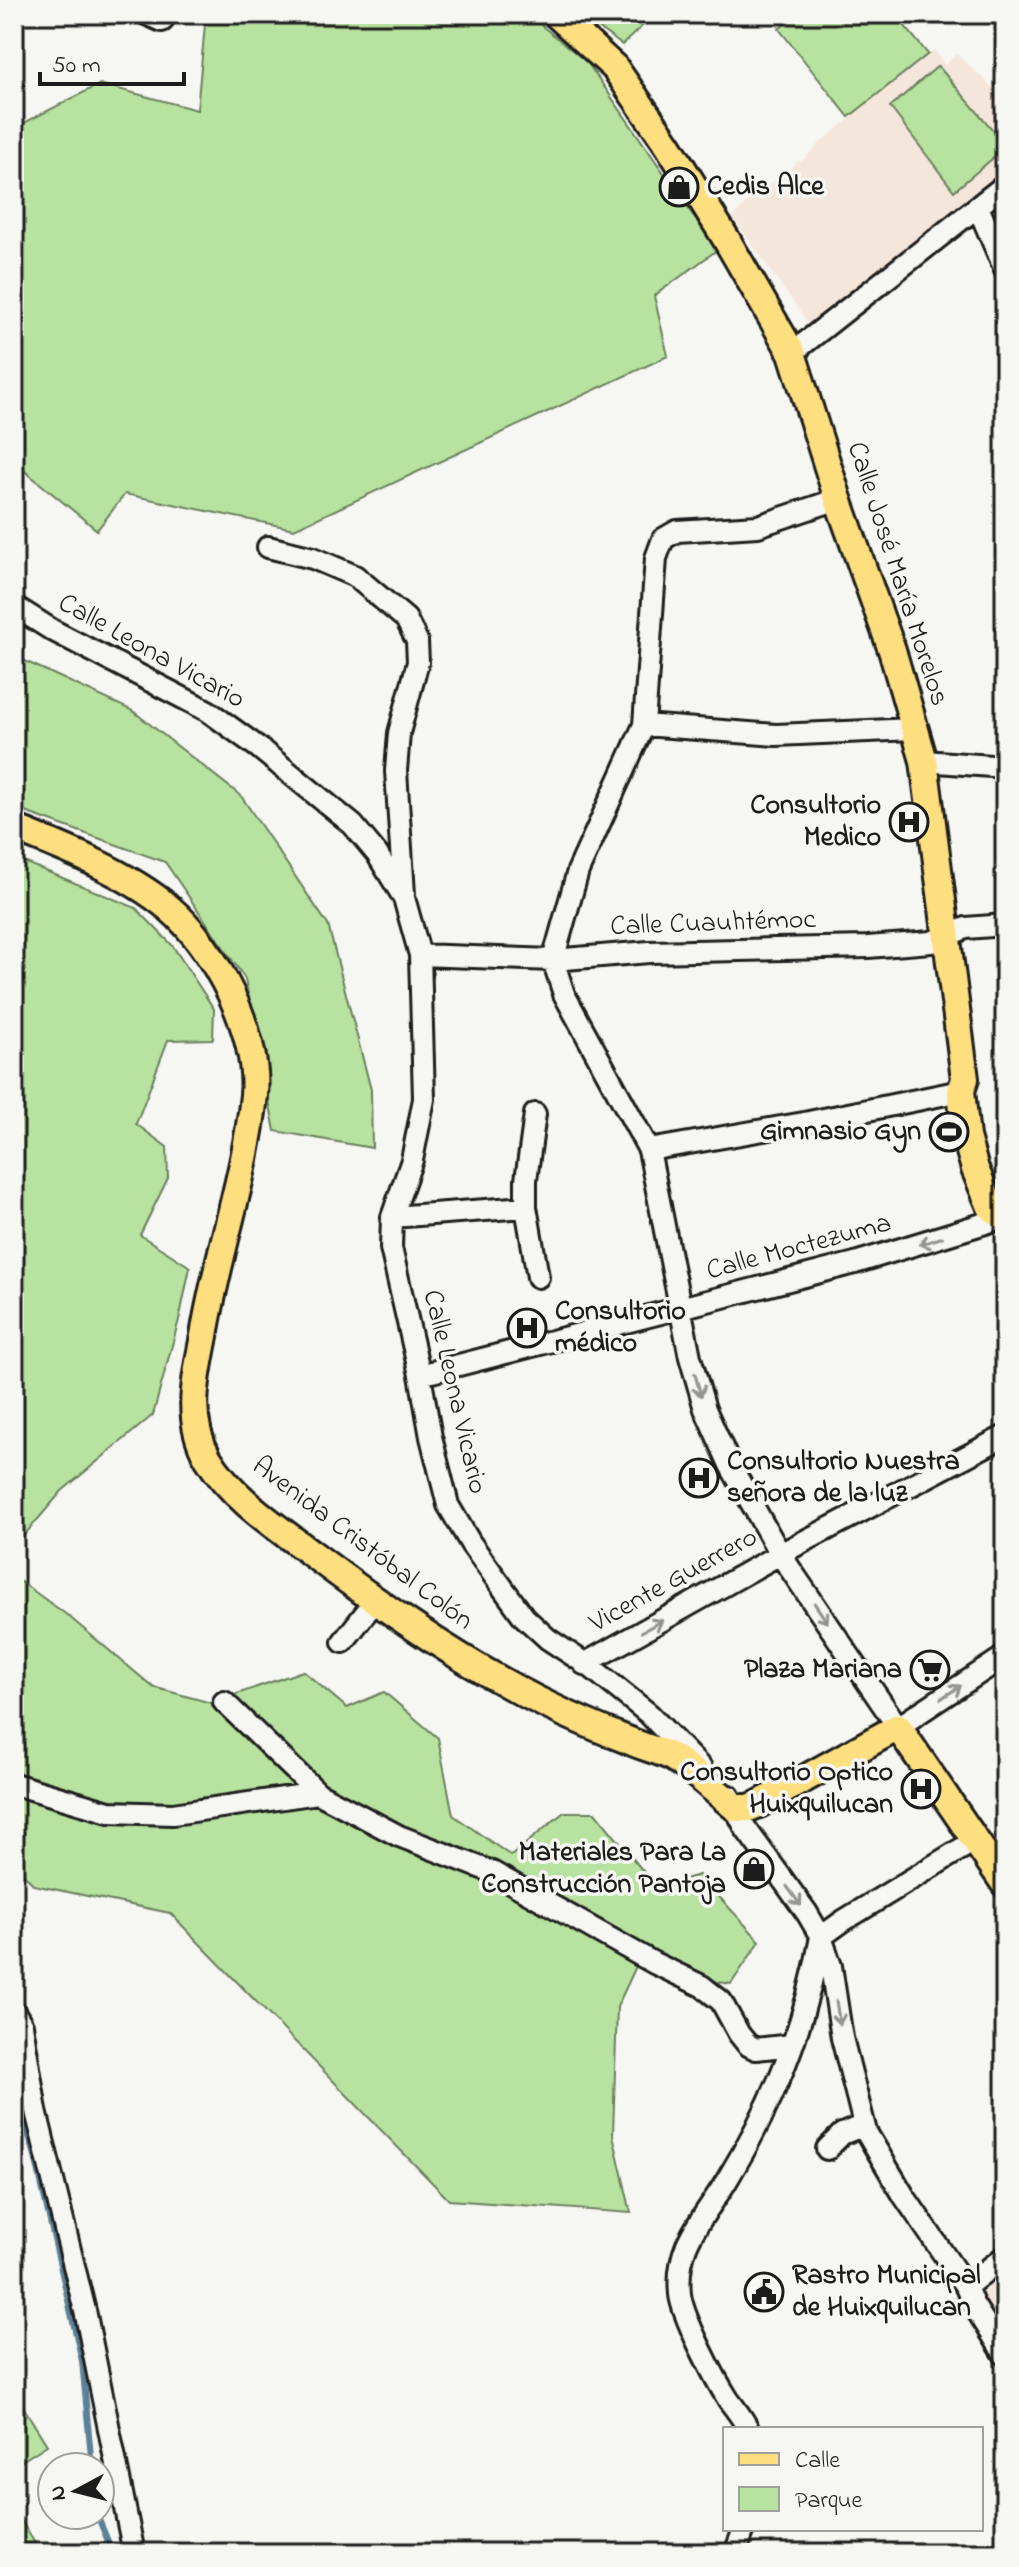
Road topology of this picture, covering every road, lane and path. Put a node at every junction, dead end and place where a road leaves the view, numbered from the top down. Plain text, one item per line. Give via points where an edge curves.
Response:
1 (556, 14) edge
2 (1005, 185) edge
3 (978, 207) junction
4 (1005, 270) edge
5 (792, 353) junction
6 (838, 499) junction
7 (268, 547) dead end
8 (14, 606) edge
9 (644, 725) junction
10 (914, 729) junction
11 (924, 761) junction
12 (1005, 767) edge
13 (14, 828) edge
14 (404, 898) junction
15 (1005, 925) edge
16 (948, 934) junction
17 (420, 955) junction
18 (553, 960) junction
19 (961, 1091) junction
20 (535, 1114) dead end
21 (649, 1150) junction
22 (526, 1207) junction
23 (392, 1217) junction
24 (1005, 1217) edge
25 (538, 1277) dead end
26 (681, 1309) junction
27 (420, 1375) junction
28 (1005, 1436) edge
29 (780, 1554) junction
30 (375, 1601) junction
31 (343, 1642) dead end
32 (1005, 1656) edge
33 (584, 1664) junction
34 (224, 1702) dead end
35 (898, 1727) junction
36 (14, 1784) edge
37 (318, 1793) junction
38 (736, 1808) junction
39 (974, 1841) junction
40 (1005, 1884) edge
41 (821, 1937) junction
42 (14, 2011) edge
43 (792, 2045) junction
44 (864, 2125) junction
45 (827, 2149) dead end
46 (1005, 2256) edge
47 (966, 2287) junction
48 (1005, 2355) edge
49 (747, 2427) edge
50 (743, 2531) edge
51 (134, 2553) edge
52 (735, 2553) edge

1 - 5 main road, Calle José María Morelos via 615,68 709,211
2 - 3 street
3 - 4 street
3 - 5 street
5 - 6 main road, Calle José María Morelos
6 - 9 street via 758,526 677,531 663,539 656,558
6 - 10 main road, Calle José María Morelos
7 - 14 street via 355,576 406,619 417,641 418,662 399,733 396,771
8 - 14 street, Calle Leona Vicario via 208,711 259,748 353,825
9 - 10 street via 776,735
9 - 18 street via 578,871
10 - 11 main road, Calle José María Morelos
11 - 12 street
11 - 16 main road, Calle José María Morelos
13 - 30 main road, Avenida Cristóbal Colón via 64,848 171,909 232,992 244,1025 255,1092 196,1380 197,1435 222,1479
14 - 17 street, Calle Leona Vicario
15 - 16 street, Calle Cuauhtémoc
16 - 18 street, Calle Cuauhtémoc via 931,942 868,947
16 - 19 main road, Calle José María Morelos via 965,1079
17 - 18 street, Calle Cuauhtémoc
17 - 23 street, Calle Leona Vicario via 424,1099 412,1160
18 - 21 street via 564,994
19 - 21 street
19 - 24 main road, Calle José María Morelos via 975,1169 991,1207
20 - 22 street
21 - 26 street
22 - 23 street
22 - 25 street
23 - 27 street, Calle Leona Vicario via 391,1248
24 -> 26 street, Calle Moctezuma
26 - 27 street, Calle Moctezuma
26 -> 29 street via 705,1409
27 - 33 street, Calle Leona Vicario via 448,1505 524,1617
28 - 29 street, Vicente Guerrero
33 -> 29 street, Vicente Guerrero
29 -> 35 street
30 - 31 street
30 - 38 main road, Avenida Cristóbal Colón via 511,1686 671,1757
35 -> 32 street
33 - 38 street, Calle Leona Vicario via 649,1714
34 - 37 street
35 - 38 main road via 759,1804
35 - 39 main road
36 - 37 street via 109,1812 173,1814
37 - 43 street via 399,1836 492,1872 702,1986 721,2001 748,2045
38 -> 41 street, Calle Leona Vicario
39 - 40 main road
39 - 41 street
41 - 43 street
41 -> 44 street, Calle Leona Vicario
42 - 51 street via 22,2025 36,2111 86,2315
43 - 49 street via 727,2181 690,2233 680,2272 686,2317
44 - 45 street via 842,2134
44 - 47 street, Calle Leona Vicario
46 - 47 street
47 - 48 street, Calle Leona Vicario
50 - 52 street

